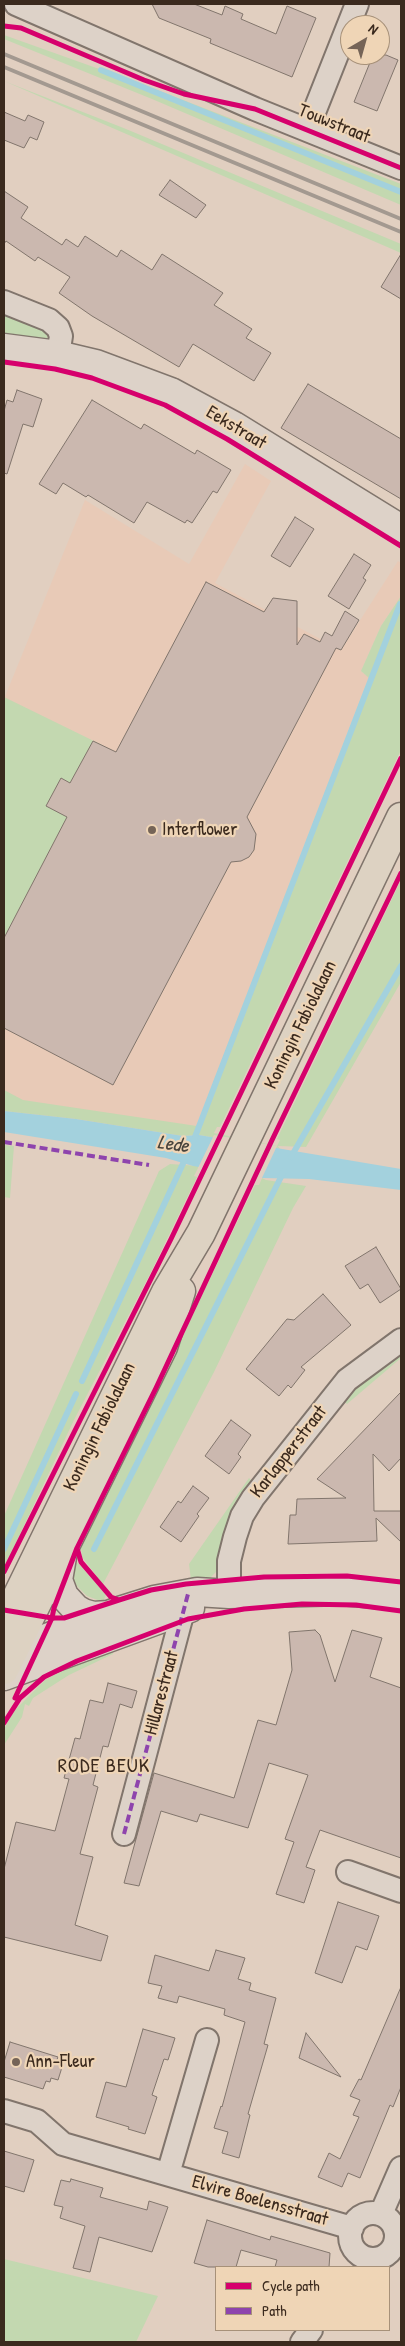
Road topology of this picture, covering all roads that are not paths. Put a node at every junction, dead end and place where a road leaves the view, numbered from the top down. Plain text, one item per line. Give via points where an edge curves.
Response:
1 (16, 4) edge
2 (358, 4) edge
3 (308, 130) junction
4 (401, 168) edge
5 (4, 302) edge
6 (4, 348) edge
7 (58, 355) junction
8 (401, 529) edge
9 (401, 817) edge
10 (201, 1233) junction
11 (401, 1340) edge
12 (64, 1549) junction
13 (229, 1594) junction
14 (401, 1596) edge
15 (186, 1602) junction
16 (109, 1615) junction
17 (4, 1623) edge
18 (9, 1660) edge
19 (4, 1676) edge
20 (124, 1834) dead end
21 (348, 1872) dead end
22 (401, 1890) edge
23 (207, 2040) dead end
24 (4, 2111) edge
25 (401, 2168) edge
26 (168, 2174) junction
27 (381, 2214) junction
28 (352, 2228) junction
29 (398, 2244) edge
30 (356, 2261) edge
31 (310, 2331) edge
32 (302, 2342) edge

1 - 3 street, Touwstraat
2 - 3 street
3 - 4 street, Touwstraat
5 - 7 street via 48,320 58,328 61,336
6 - 7 street, Eekstraat
7 - 8 street, Eekstraat via 134,377 196,405
9 - 10 main road, Koningin Fabiolalaan
10 - 12 main road, Koningin Fabiolalaan via 165,1340
10 - 17 main road, Koningin Fabiolalaan via 166,1292
11 - 13 street, Karlapperstraat via 347,1380 253,1498 242,1516 229,1561
12 - 16 street via 58,1580 60,1591 83,1613
12 - 18 main road, Koningin Fabiolalaan
13 - 14 street via 342,1591
13 - 15 street
15 - 16 street via 154,1600
15 - 19 street
15 - 20 street, Hillarestraat
16 - 18 street
21 - 22 street
23 - 26 street, Elvire Boelensstraat
24 - 26 street, Elvire Boelensstraat via 37,2122 63,2144
25 - 27 street
26 - 28 street, Elvire Boelensstraat
27 - 28 street via 366,2214
27 - 29 street via 393,2225
28 - 30 street via 350,2238
29 - 30 street via 382,2258
31 - 32 street

